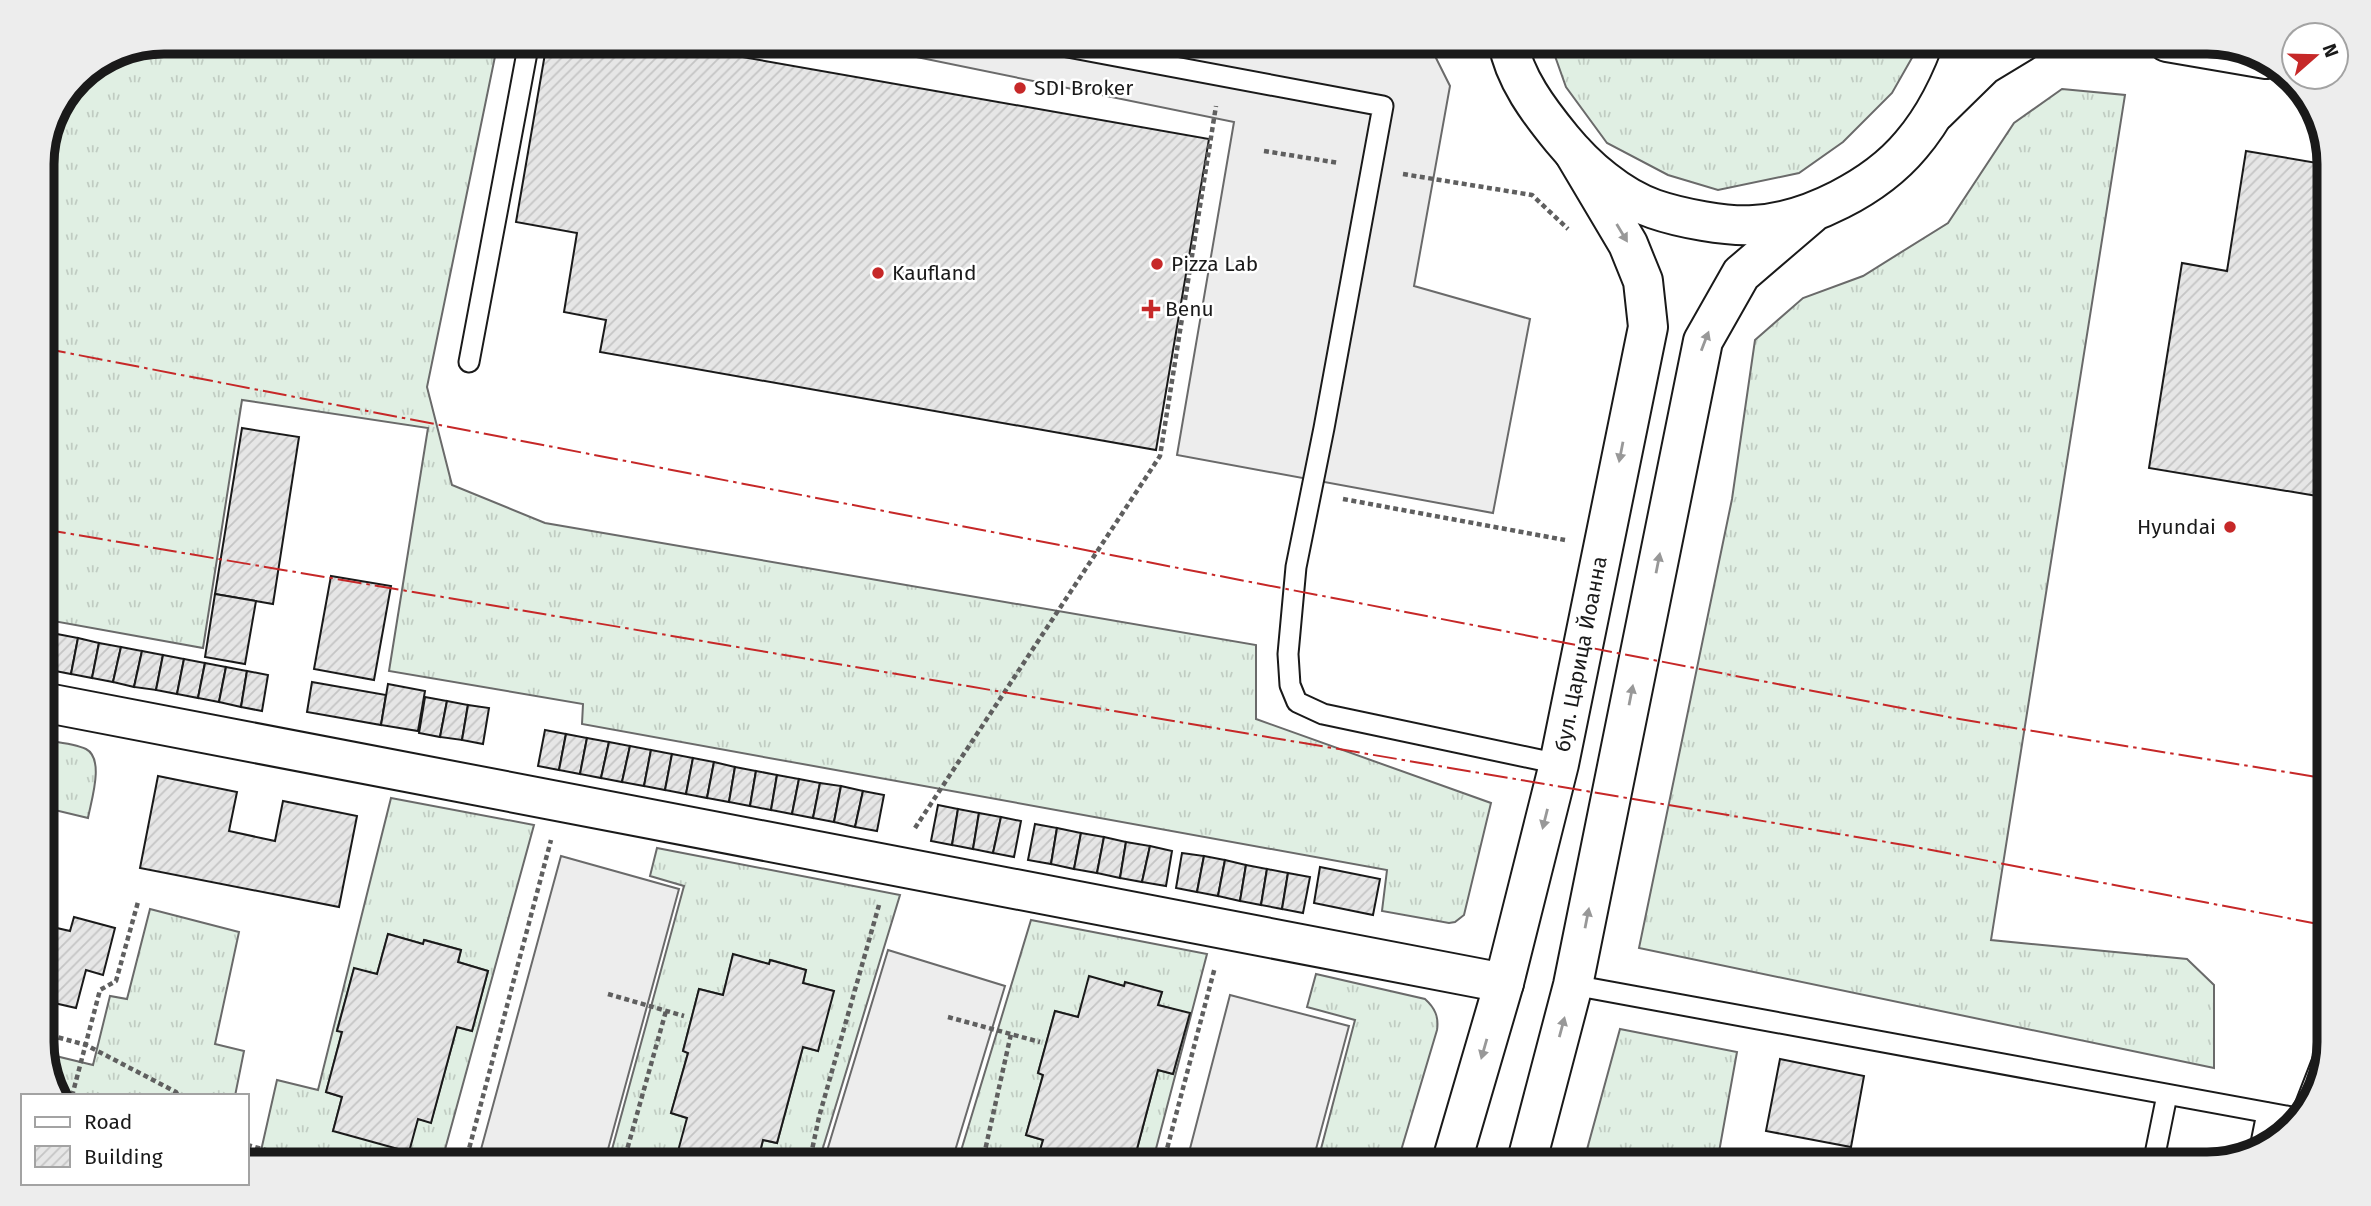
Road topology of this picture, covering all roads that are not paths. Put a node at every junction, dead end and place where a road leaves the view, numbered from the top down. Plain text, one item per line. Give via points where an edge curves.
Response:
1 (527, 54) edge
2 (1106, 54) edge
3 (1511, 54) edge
4 (1961, 54) edge
5 (2002, 54) edge
6 (1933, 116) junction
7 (1574, 153) junction
8 (1811, 214) junction
9 (469, 362) dead end
10 (54, 704) edge
11 (1559, 764) junction
12 (1504, 983) junction
13 (1573, 985) junction
14 (2167, 1095) junction
15 (2267, 1113) junction
16 (2288, 1116) edge
17 (2262, 1137) edge
18 (1455, 1152) edge
19 (1529, 1152) edge
20 (2155, 1152) edge

1 - 9 lane
2 - 11 lane via 1383,106 1296,567 1288,654 1290,685 1297,702 1323,714
3 - 7 main road via 1537,109
4 - 6 main road
5 - 6 main road via 1984,65
6 - 8 main road via 1910,146 1865,186
7 - 8 main road via 1614,188 1653,209 1700,220 1754,225
7 -> 11 main road, бул. Царица Йоанна via 1628,244 1643,281 1648,327
13 -> 8 main road via 1703,341 1741,274
10 - 12 main road
11 -> 12 main road, бул. Царица Йоанна
12 -> 18 main road, бул. Царица Йоанна
13 - 14 lane
19 -> 13 main road
14 - 15 lane
14 - 20 lane
15 - 16 lane
15 - 17 lane

